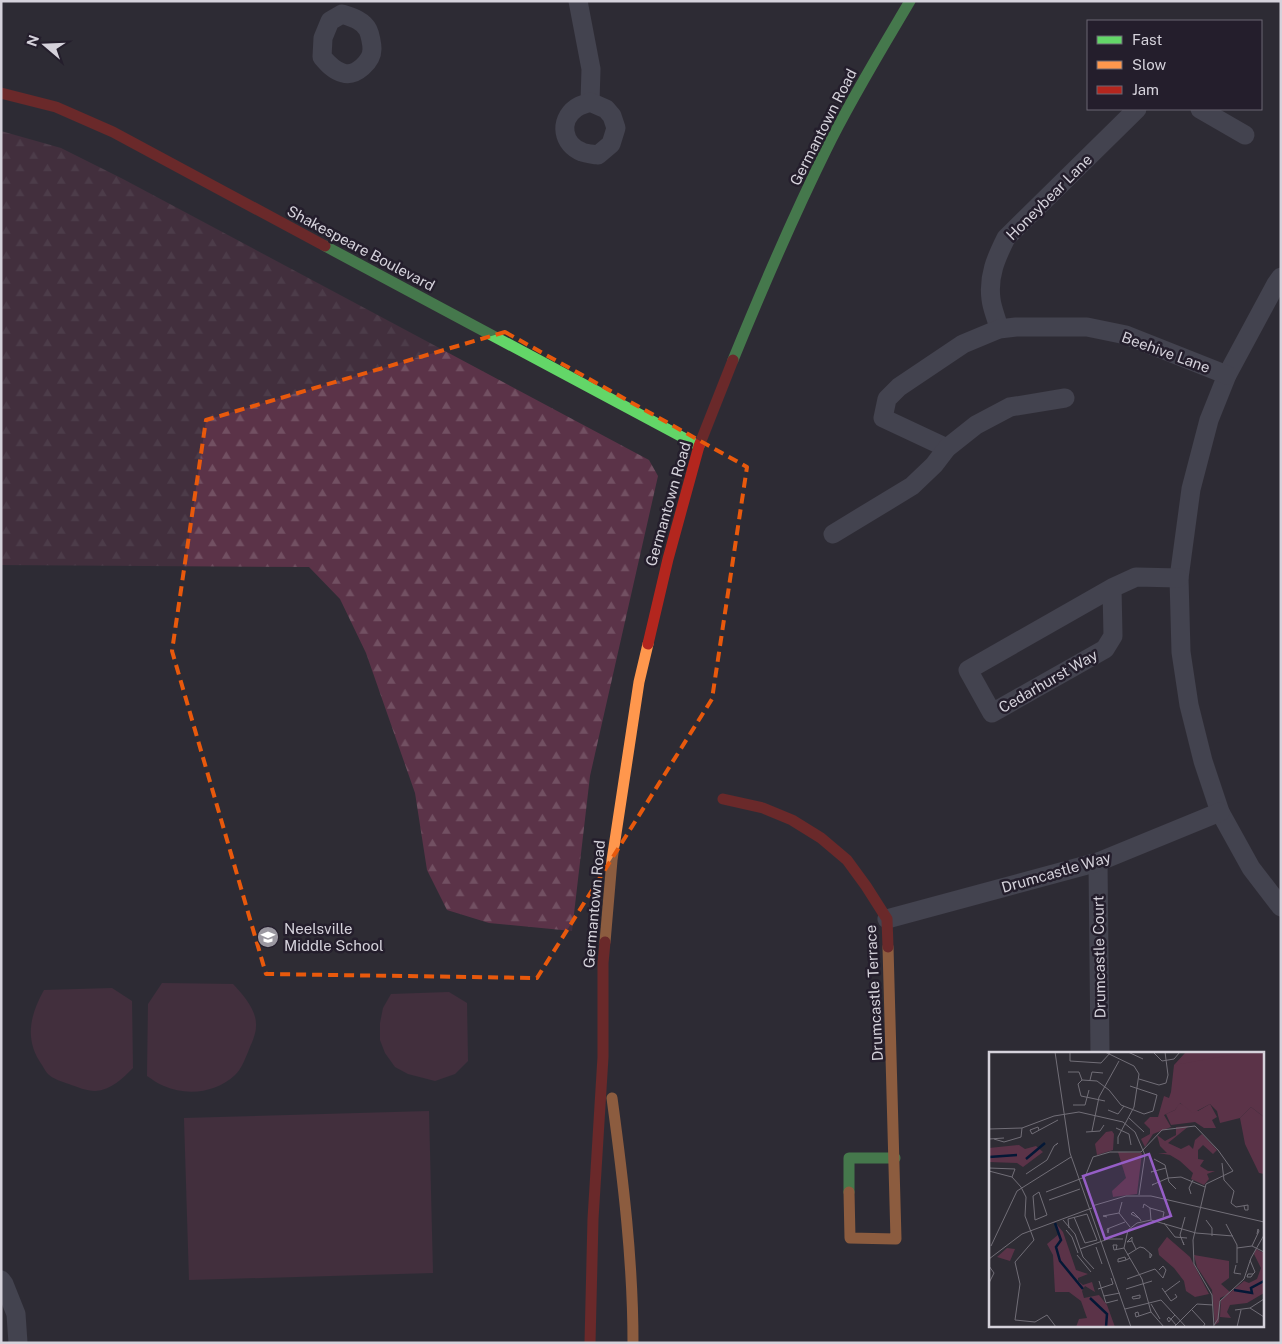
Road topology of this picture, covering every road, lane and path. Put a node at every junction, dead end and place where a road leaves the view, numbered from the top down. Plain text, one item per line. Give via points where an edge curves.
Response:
1 (578, 1) edge
2 (910, 1) edge
3 (1, 93) edge
4 (590, 102) dead end
5 (1136, 110) edge
6 (1202, 110) edge
7 (1245, 135) dead end
8 (1281, 278) edge
9 (999, 329) junction
10 (1227, 374) junction
11 (1065, 398) dead end
12 (699, 446) junction
13 (947, 448) junction
14 (833, 534) dead end
15 (1179, 578) junction
16 (1112, 588) junction
17 (722, 799) dead end
18 (1220, 812) junction
19 (1098, 862) junction
20 (1281, 907) edge
21 (887, 919) junction
22 (1100, 1052) edge
23 (603, 1057) junction
24 (895, 1158) junction
25 (1, 1280) edge
26 (18, 1343) edge
27 (590, 1343) edge
28 (632, 1343) edge

1 - 4 street via 591,68
2 - 12 street, Germantown Road via 871,66 792,221
3 - 12 street, Shakespeare Boulevard via 56,107 113,132
5 - 9 street, Honeybear Lane via 1006,238 996,256 992,276 991,299
6 - 7 street
8 - 10 street
9 - 10 street, Beehive Lane via 1087,327 1126,335
9 - 13 street, Beehive Lane via 963,344 899,387 887,399 883,418
10 - 15 street via 1209,420 1191,489
11 - 13 street via 1010,407 976,425
12 - 23 street, Germantown Road via 641,673 624,778 612,860 603,963
13 - 14 street via 912,486
15 - 16 street, Cedarhurst Way via 1136,577
15 - 18 street via 1181,652 1189,705
16 - 16 street, Cedarhurst Way via 968,670 992,713 1105,649 1113,636
17 - 21 street, Drumcastle Terrace via 763,808 792,820 821,838 846,860
18 - 19 street, Drumcastle Way
18 - 20 street via 1251,868
19 - 21 street, Drumcastle Way
19 - 22 street, Drumcastle Court
21 - 24 street, Drumcastle Terrace
23 - 27 street, Germantown Road via 593,1219
23 - 28 street, Germantown Road via 613,1102 625,1196 633,1304
24 - 24 street, Drumcastle Terrace via 896,1239 850,1238 849,1158
25 - 26 street via 16,1314

